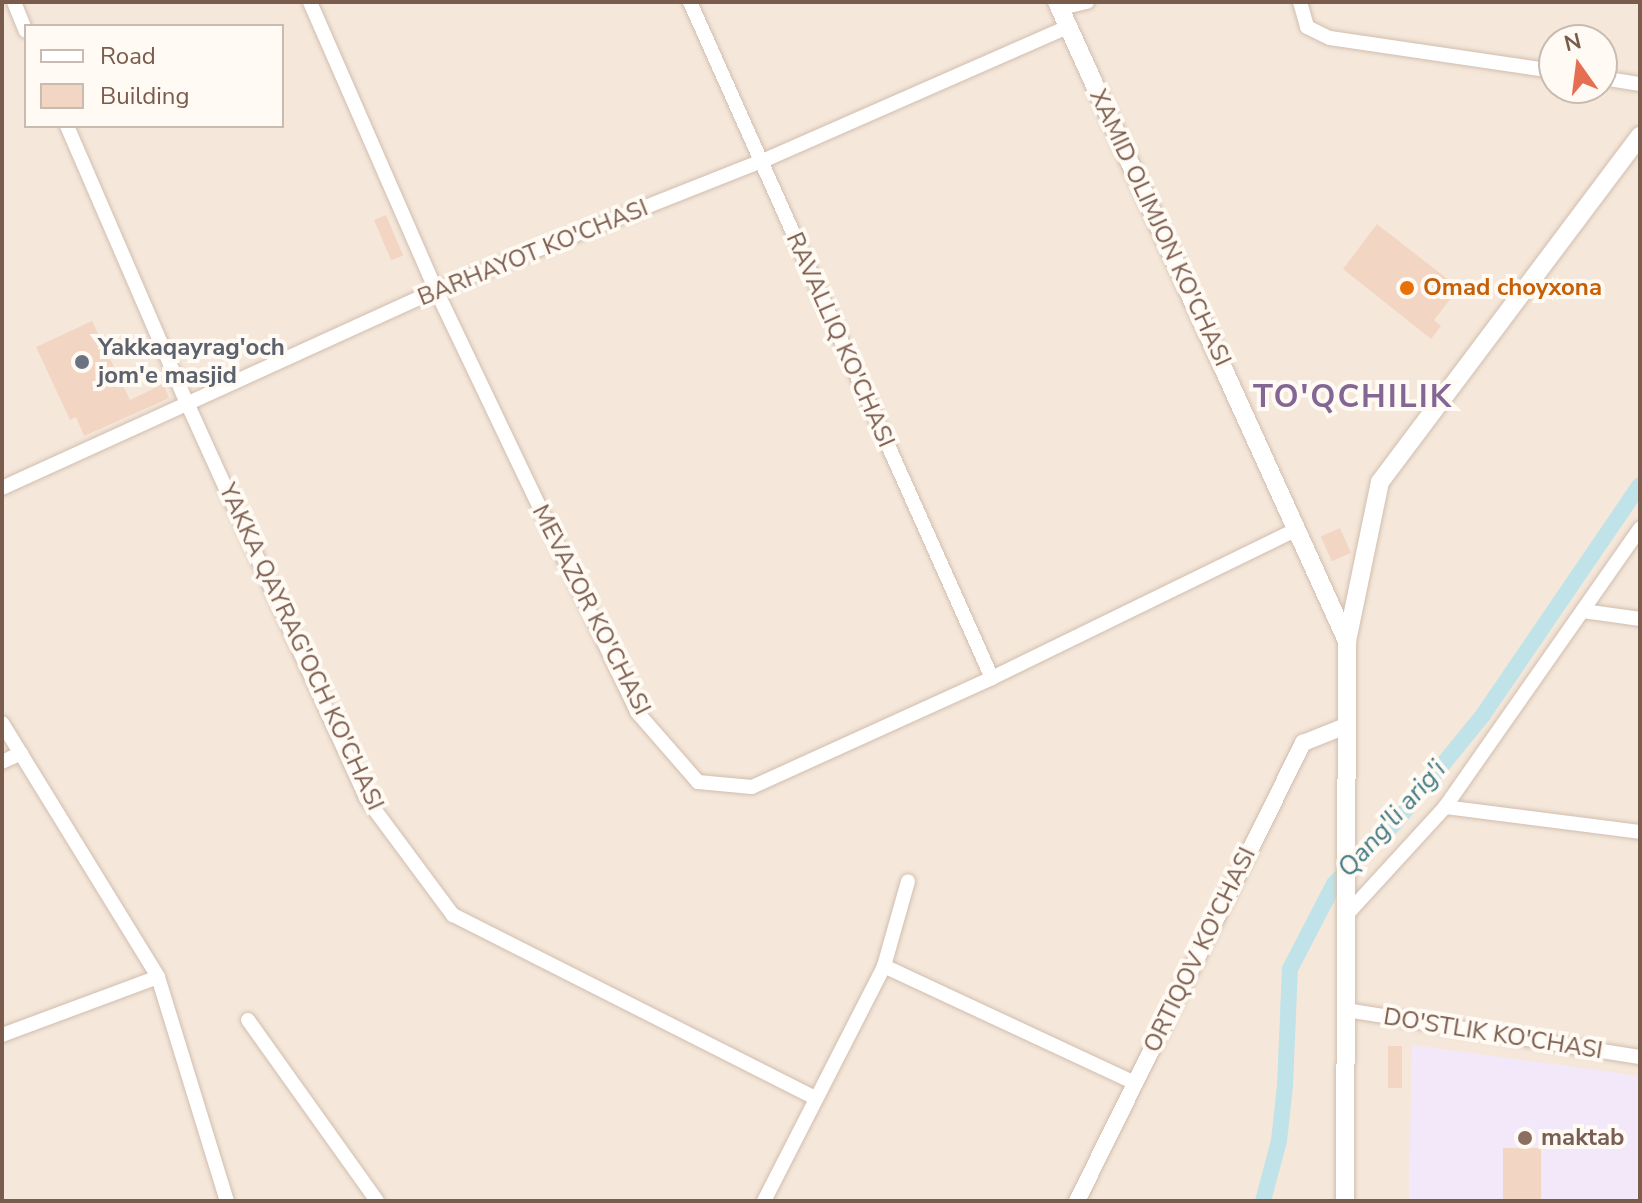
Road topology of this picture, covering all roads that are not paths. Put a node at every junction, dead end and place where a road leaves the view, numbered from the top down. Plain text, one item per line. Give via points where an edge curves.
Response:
1 (14, 2) edge
2 (310, 2) edge
3 (690, 2) edge
4 (1087, 2) edge
5 (1300, 2) edge
6 (1058, 5) edge
7 (24, 26) edge
8 (1068, 27) junction
9 (1538, 69) edge
10 (1618, 81) edge
11 (1640, 84) edge
12 (68, 128) edge
13 (1640, 136) edge
14 (760, 162) junction
15 (436, 290) junction
16 (188, 405) junction
17 (2, 487) edge
18 (1640, 528) edge
19 (1297, 529) junction
20 (1583, 611) junction
21 (1640, 619) edge
22 (1347, 641) junction
23 (992, 678) junction
24 (2, 723) edge
25 (1348, 725) junction
26 (21, 753) junction
27 (2, 762) edge
28 (1445, 807) junction
29 (1640, 832) edge
30 (908, 881) dead end
31 (1348, 913) junction
32 (884, 966) junction
33 (158, 977) junction
34 (1346, 1010) junction
35 (248, 1020) dead end
36 (2, 1035) edge
37 (1640, 1057) edge
38 (1135, 1083) junction
39 (815, 1098) junction
40 (227, 1201) edge
41 (377, 1201) edge
42 (764, 1201) edge
43 (1077, 1201) edge
44 (1345, 1201) edge

1 - 7 street
2 - 15 street, MEVAZOR KO'CHASI
3 - 14 street, RAVALLIQ KO'CHASI
4 - 6 street
5 - 9 street via 1307,27 1330,38
6 - 8 main road, XAMID OLIMJON KO'CHASI
8 - 14 street, BARHAYOT KO'CHASI
8 - 19 main road, XAMID OLIMJON KO'CHASI
10 - 11 street
12 - 16 street, YAKKA QAYRAG'OCH KO'CHASI
13 - 22 main road via 1380,482
14 - 15 street, BARHAYOT KO'CHASI
14 - 23 street, RAVALLIQ KO'CHASI
15 - 16 street, BARHAYOT KO'CHASI
15 - 23 street, MEVAZOR KO'CHASI via 637,712 698,782 752,787
16 - 17 street, BARHAYOT KO'CHASI
16 - 39 street, YAKKA QAYRAG'OCH KO'CHASI via 366,798 453,915
18 - 20 street
19 - 22 main road, XAMID OLIMJON KO'CHASI
19 - 23 street, MEVAZOR KO'CHASI
20 - 21 street
20 - 28 street
22 - 25 main road, XAMID OLIMJON KO'CHASI
24 - 26 street
25 - 31 main road, XAMID OLIMJON KO'CHASI
25 - 38 street, ORTIQOV KO'CHASI via 1303,743
26 - 27 street
26 - 33 street
28 - 29 street
28 - 31 street
30 - 32 street
31 - 34 main road
32 - 38 street
32 - 39 street
33 - 36 street
33 - 40 street
34 - 37 street, DO'STLIK KO'CHASI
34 - 44 main road
35 - 41 street
38 - 43 street, ORTIQOV KO'CHASI
39 - 42 street

